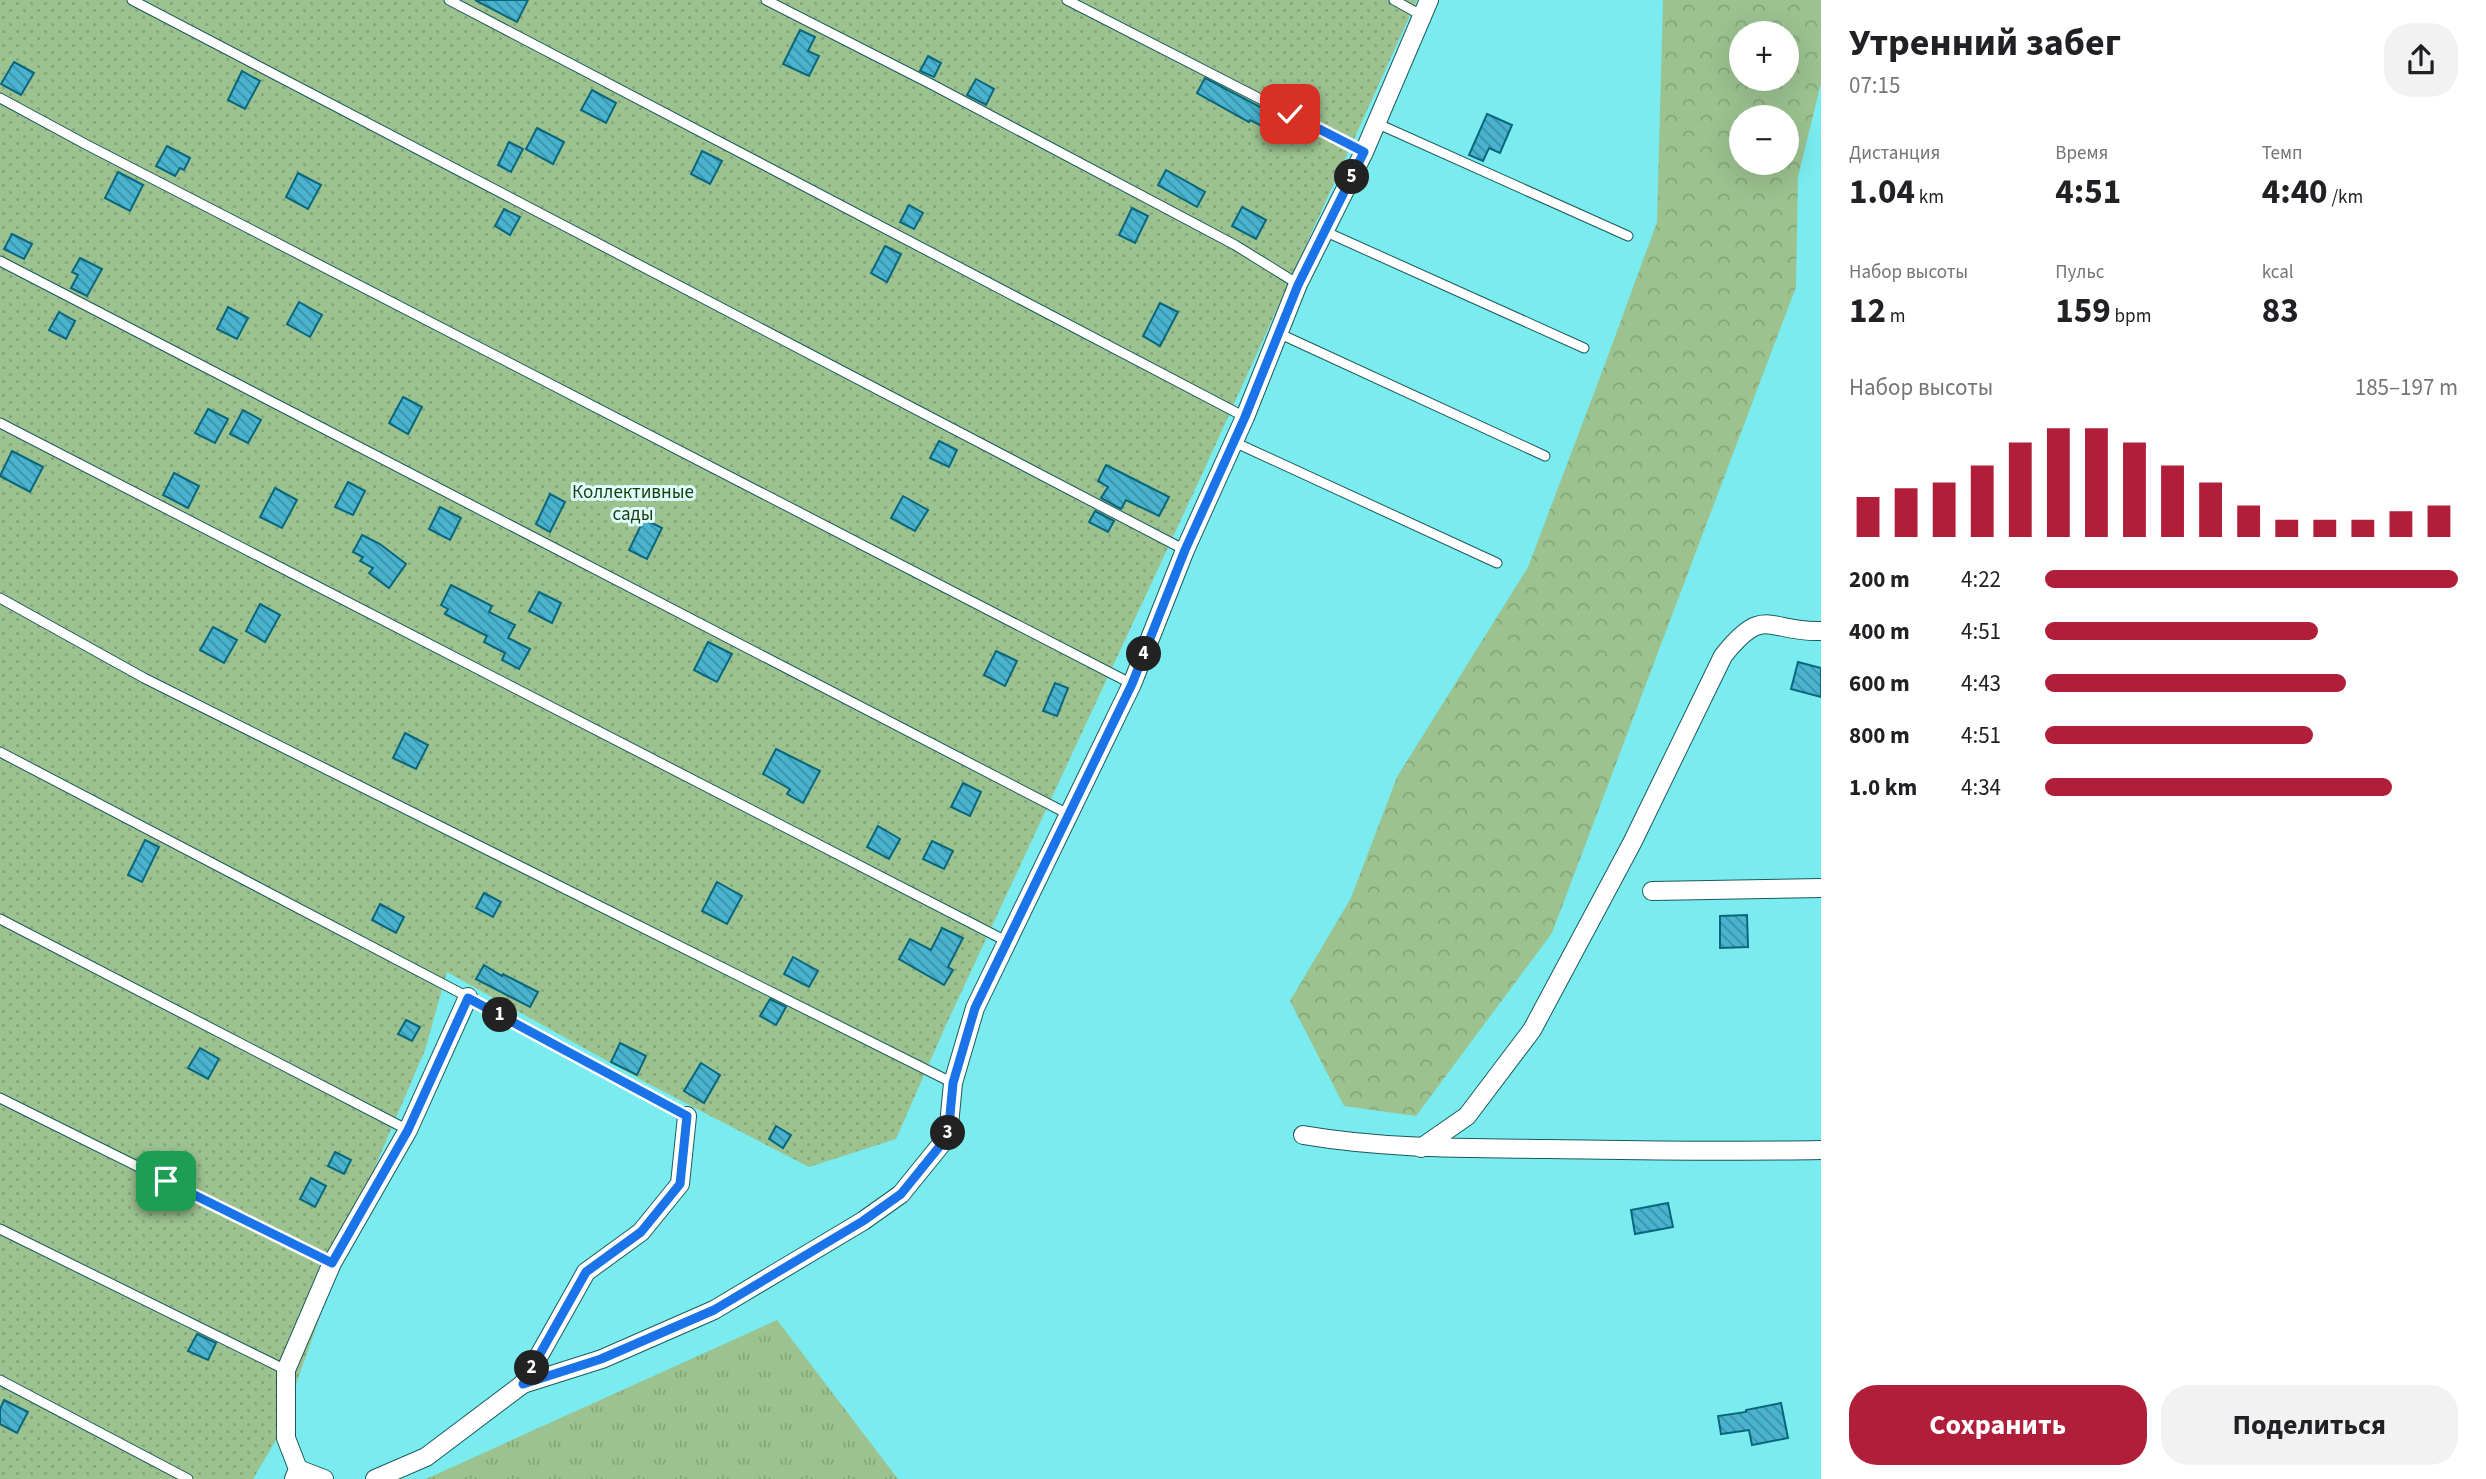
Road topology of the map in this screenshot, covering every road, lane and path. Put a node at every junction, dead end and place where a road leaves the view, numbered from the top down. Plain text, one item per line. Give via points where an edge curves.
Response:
1 (132, 0) edge
2 (449, 0) edge
3 (766, 0) edge
4 (1068, 0) edge
5 (1394, 0) edge
6 (1425, 7) edge
7 (0, 98) edge
8 (1376, 123) junction
9 (1364, 152) junction
10 (1324, 231) junction
11 (1628, 236) dead end
12 (0, 261) edge
13 (1298, 285) junction
14 (1278, 333) junction
15 (1584, 348) dead end
16 (1245, 417) junction
17 (0, 423) edge
18 (1234, 442) junction
19 (1545, 456) dead end
20 (1185, 550) junction
21 (1497, 563) dead end
22 (0, 598) edge
23 (1821, 631) edge
24 (1132, 684) junction
25 (0, 752) edge
26 (1068, 814) junction
27 (1821, 888) edge
28 (1652, 891) dead end
29 (0, 919) edge
30 (1006, 941) junction
31 (468, 998) junction
32 (953, 1083) junction
33 (0, 1098) edge
34 (687, 1116) joint
35 (408, 1130) junction
36 (1303, 1135) dead end
37 (1421, 1148) junction
38 (1821, 1150) edge
39 (0, 1229) edge
40 (332, 1263) junction
41 (286, 1370) junction
42 (0, 1380) edge
43 (523, 1384) junction
44 (426, 1457) junction
45 (296, 1474) edge
46 (188, 1479) edge
47 (324, 1479) edge
48 (374, 1479) edge
49 (405, 1479) edge

1 - 20 lane
2 - 16 lane
3 - 13 lane via 1223,239
4 - 9 lane
5 - 6 lane
6 - 8 street
7 - 24 lane
8 - 9 street
8 - 11 lane
9 - 10 street
10 - 13 street
10 - 15 lane
12 - 26 lane
13 - 14 street
14 - 16 street
14 - 19 lane
16 - 18 street
17 - 30 lane
18 - 20 street
18 - 21 lane
20 - 24 street
22 - 32 lane via 144,678
23 - 37 street via 1764,623 1751,627 1723,656 1632,843 1532,1030 1467,1116
24 - 26 street
25 - 31 lane
26 - 30 street
27 - 28 street
29 - 35 lane
30 - 32 street via 975,1008
31 - 34 lane
31 - 35 street
32 - 43 street via 948,1136 901,1194 863,1221 714,1310 601,1359
33 - 40 lane
34 - 43 street via 680,1184 641,1232 586,1272
35 - 40 street
36 - 37 street
37 - 38 street
39 - 41 lane
40 - 41 street
41 - 45 street via 286,1438
42 - 46 lane
43 - 44 street
44 - 48 street
44 - 49 street
45 - 47 street

